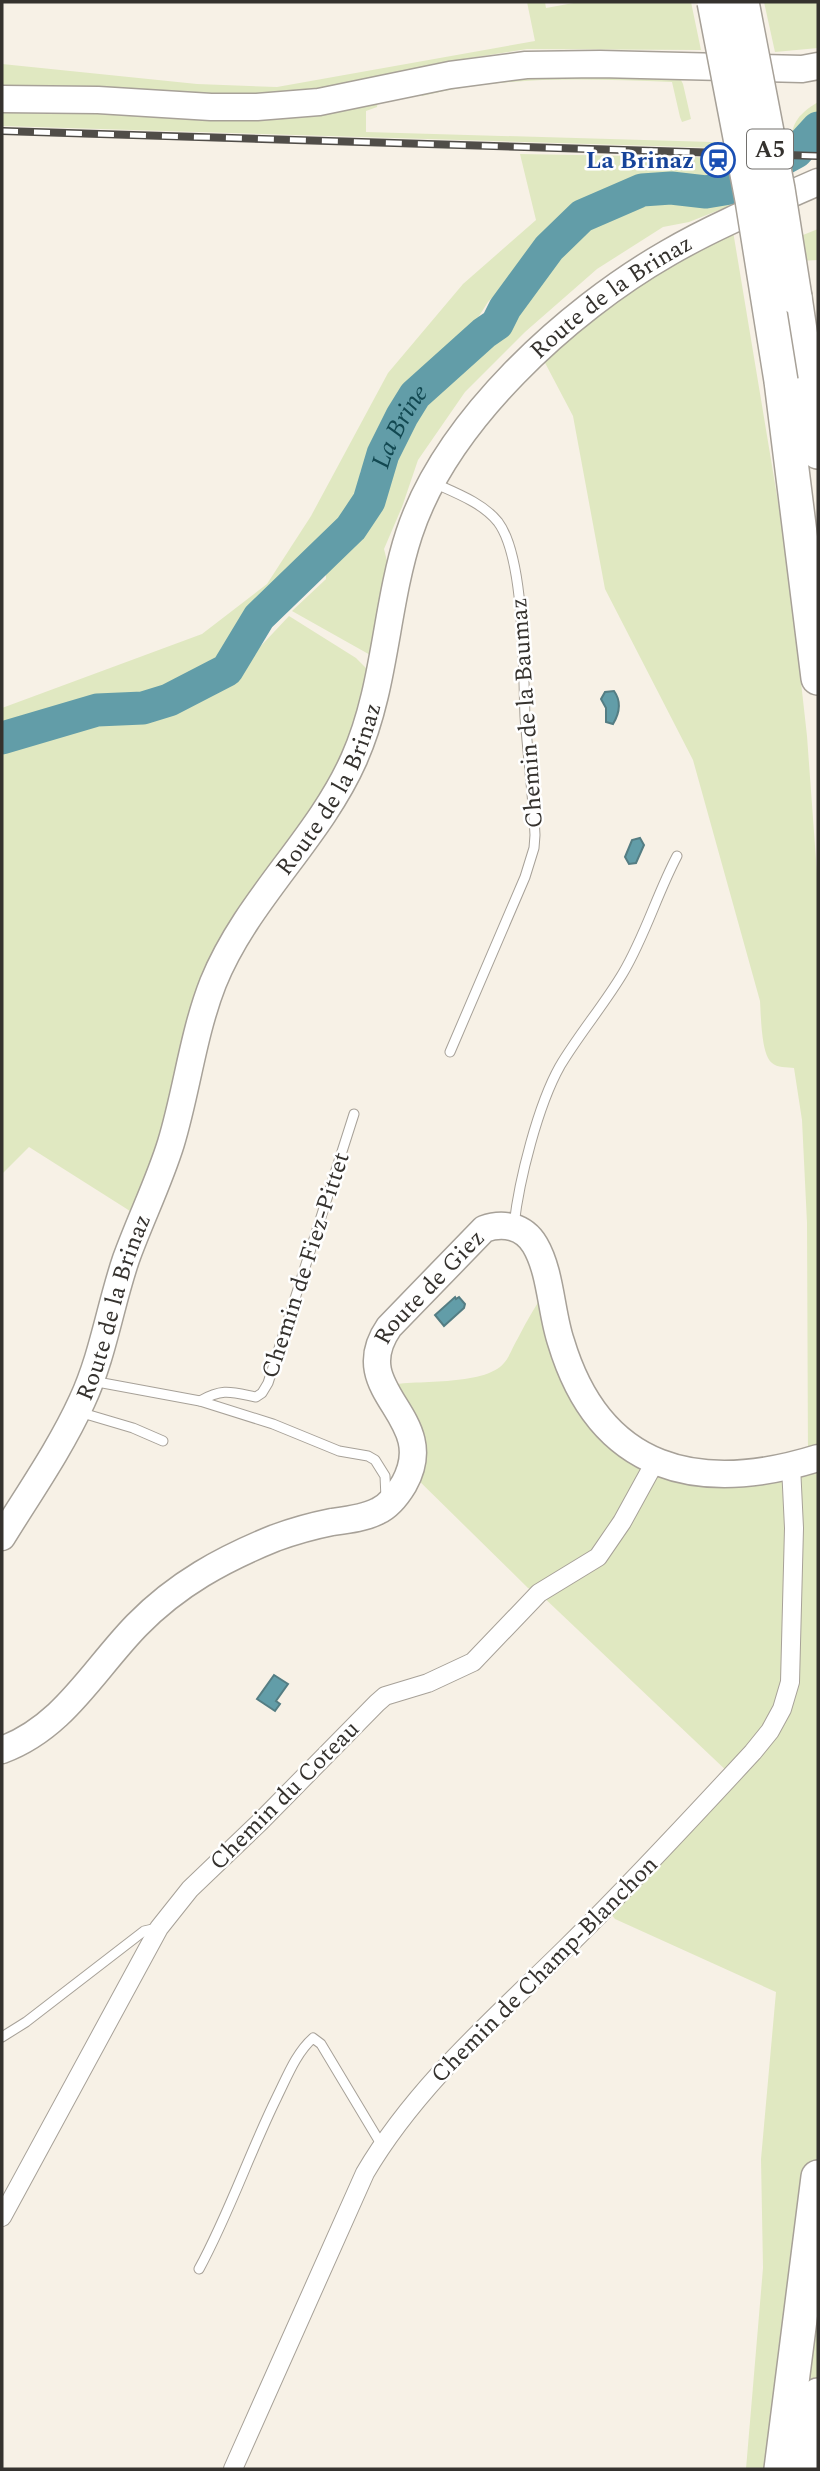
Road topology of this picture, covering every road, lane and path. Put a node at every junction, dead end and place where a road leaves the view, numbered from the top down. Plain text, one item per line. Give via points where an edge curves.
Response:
1 (714, 2) edge
2 (742, 2) edge
3 (818, 66) edge
4 (2, 99) edge
5 (818, 182) edge
6 (794, 379) junction
7 (818, 452) edge
8 (433, 482) junction
9 (818, 678) edge
10 (677, 856) dead end
11 (450, 1052) dead end
12 (354, 1114) dead end
13 (514, 1227) junction
14 (90, 1381) junction
15 (200, 1401) junction
16 (77, 1411) junction
17 (163, 1441) dead end
18 (806, 1461) edge
19 (655, 1462) junction
20 (386, 1506) junction
21 (2, 1537) edge
22 (2, 1750) edge
23 (159, 1928) junction
24 (2, 2037) edge
25 (381, 2144) junction
26 (818, 2177) edge
27 (2, 2217) edge
28 (199, 2269) dead end
29 (818, 2395) edge
30 (233, 2469) edge
31 (782, 2469) edge
32 (808, 2469) edge

1 - 6 highway, A5, bridge via 752,201
2 - 6 highway, A5, bridge via 778,189
3 - 4 street via 526,65 461,73 319,102 257,107
5 - 8 street, Route de la Brinaz via 696,238 603,297 490,398
6 - 7 highway, A5
6 - 9 highway, A5
8 - 11 lane, Chemin de la Baumaz via 489,512 512,552 535,835 525,877
8 - 14 street, Route de la Brinaz via 416,514 400,564 374,700 354,758 319,821 245,920 212,986 169,1148 127,1258
10 - 13 lane via 623,974 552,1082 536,1128
12 - 15 lane, Chemin de Fiez-Pittet via 268,1383 256,1397 228,1391
13 - 19 street, Route de Giez via 535,1245 560,1342 584,1398 612,1433
13 - 20 street, Route de Giez via 484,1229 382,1339 377,1357 383,1386 413,1441 404,1484
14 - 15 lane, Chemin de Fiez-Pittet
14 - 16 street, Route de la Brinaz
15 - 20 lane, Chemin de Fiez-Pittet via 339,1451 368,1456 385,1476
16 - 17 lane
16 - 21 street, Route de la Brinaz
18 - 19 street, Route de Giez via 735,1475 674,1469
18 - 25 street, Chemin de Champ-Blanchon via 794,1528 790,1682 770,1731 600,1915 419,2096
19 - 23 street, Chemin du Coteau via 598,1557 539,1593 473,1662 385,1696 190,1889
20 - 22 street via 368,1515 293,1531 196,1576 134,1628 52,1721
23 - 24 lane via 144,1931
23 - 27 street, Chemin du Coteau
25 - 28 lane via 313,2038 294,2063 271,2109 220,2231
25 - 30 street, Chemin de Champ-Blanchon
26 - 31 highway
29 - 32 highway

